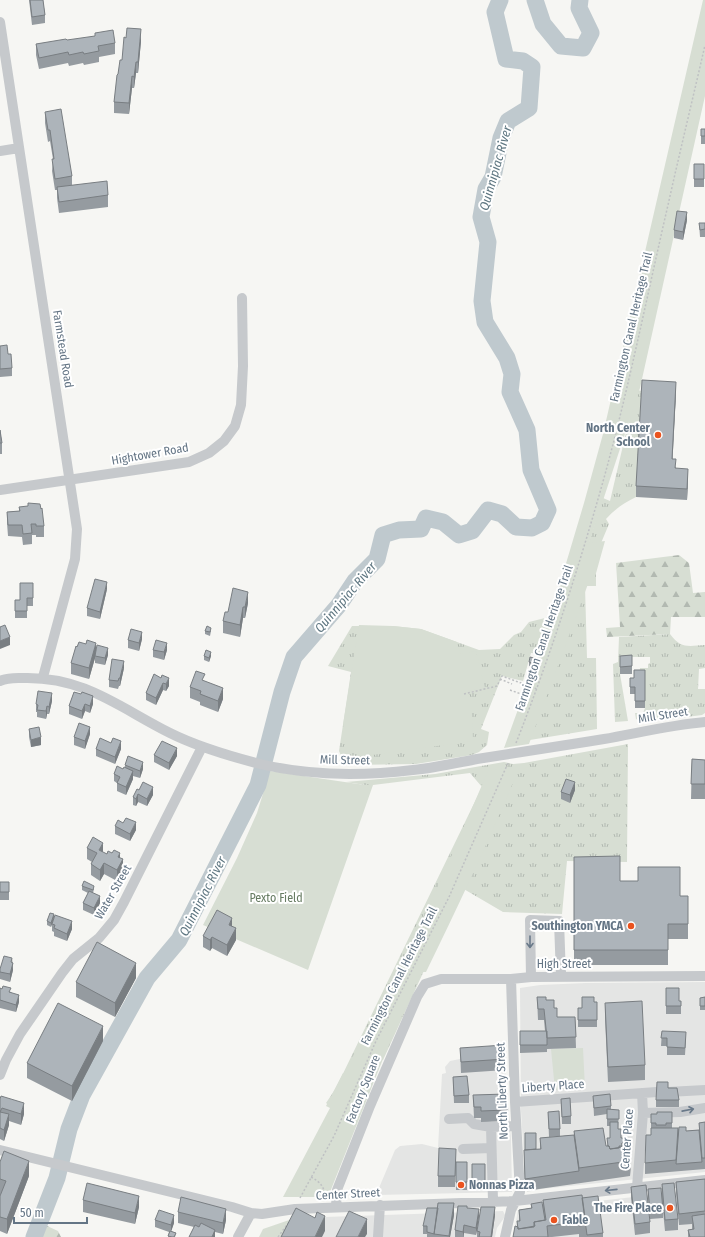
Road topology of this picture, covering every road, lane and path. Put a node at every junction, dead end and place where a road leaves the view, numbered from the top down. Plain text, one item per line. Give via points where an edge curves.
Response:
1 (0, 22) edge
2 (705, 45) edge
3 (19, 148) junction
4 (0, 151) edge
5 (242, 298) dead end
6 (70, 480) junction
7 (0, 490) edge
8 (43, 677) junction
9 (500, 679) junction
10 (0, 681) edge
11 (512, 684) dead end
12 (527, 685) junction
13 (537, 689) junction
14 (510, 690) dead end
15 (464, 694) dead end
16 (705, 722) edge
17 (515, 746) dead end
18 (202, 747) junction
19 (508, 762) dead end
20 (705, 976) edge
21 (531, 977) junction
22 (561, 977) junction
23 (511, 980) junction
24 (425, 984) joint
25 (3, 1060) edge
26 (0, 1075) edge
27 (705, 1090) edge
28 (658, 1092) edge
29 (668, 1092) edge
30 (642, 1093) junction
31 (514, 1102) junction
32 (705, 1108) edge
33 (643, 1113) junction
34 (449, 1119) dead end
35 (516, 1126) junction
36 (491, 1127) junction
37 (491, 1148) junction
38 (463, 1149) dead end
39 (0, 1150) edge
40 (311, 1178) junction
41 (705, 1180) edge
42 (637, 1187) junction
43 (306, 1198) dead end
44 (320, 1198) dead end
45 (493, 1201) junction
46 (515, 1201) junction
47 (380, 1205) junction
48 (336, 1208) junction
49 (251, 1213) junction
50 (291, 1217) edge
51 (238, 1237) edge
52 (278, 1237) edge
53 (378, 1237) edge
54 (505, 1237) edge

1 - 3 street, Farmstead Road
2 - 13 path, Farmington Canal Heritage Trail via 604,477 576,574
3 - 4 street
3 - 6 street, Farmstead Road
5 - 6 street, Hightower Road via 241,405 235,426 224,442 209,453 189,462
6 - 7 street, Hightower Road
6 - 8 street, Farmstead Road via 77,529 75,559
8 - 10 street, Mill Street via 6,678
8 - 18 street, Mill Street via 84,687
9 - 11 path
9 - 12 path via 502,676
9 - 15 path via 497,686
12 - 13 path
12 - 14 path via 524,695
13 - 17 path, Farmington Canal Heritage Trail
16 - 18 street, Mill Street via 678,724 604,739 414,770 370,774 329,774 270,766
18 - 25 street, Water Street via 114,920 100,938 73,959
19 - 40 path, Farmington Canal Heritage Trail via 449,897 376,1041 334,1136
20 - 22 street, High Street
21 - 22 street, High Street
22 -> 21 street via 560,921 530,920
21 - 23 street, High Street
23 - 24 street, High Street via 441,979
23 - 31 street, North Liberty Street
24 - 48 street, Factory Square via 370,1106 337,1190
25 - 26 street, Water Street
27 - 29 street
28 - 30 street, Liberty Place
30 - 31 street, Liberty Place
30 - 33 street, Center Place
31 - 35 street, North Liberty Street
33 -> 32 street
33 - 42 street, Center Place
34 - 36 street via 468,1118 474,1124
35 - 36 street
35 - 46 street, North Liberty Street via 520,1192
36 - 37 street
37 - 38 street
37 - 45 street
39 - 49 street, Center Street
40 - 43 path, Farmington Canal Heritage Trail via 301,1196
40 - 44 path via 324,1188 325,1196
41 - 42 street, Center Street
42 -> 46 street, Center Street
45 - 46 street, Center Street
45 - 47 street, Center Street
46 - 54 street, North Liberty Street via 510,1210
47 - 48 street, Center Street
47 - 53 street
48 - 49 street, Center Street
49 - 51 street
50 - 52 path

